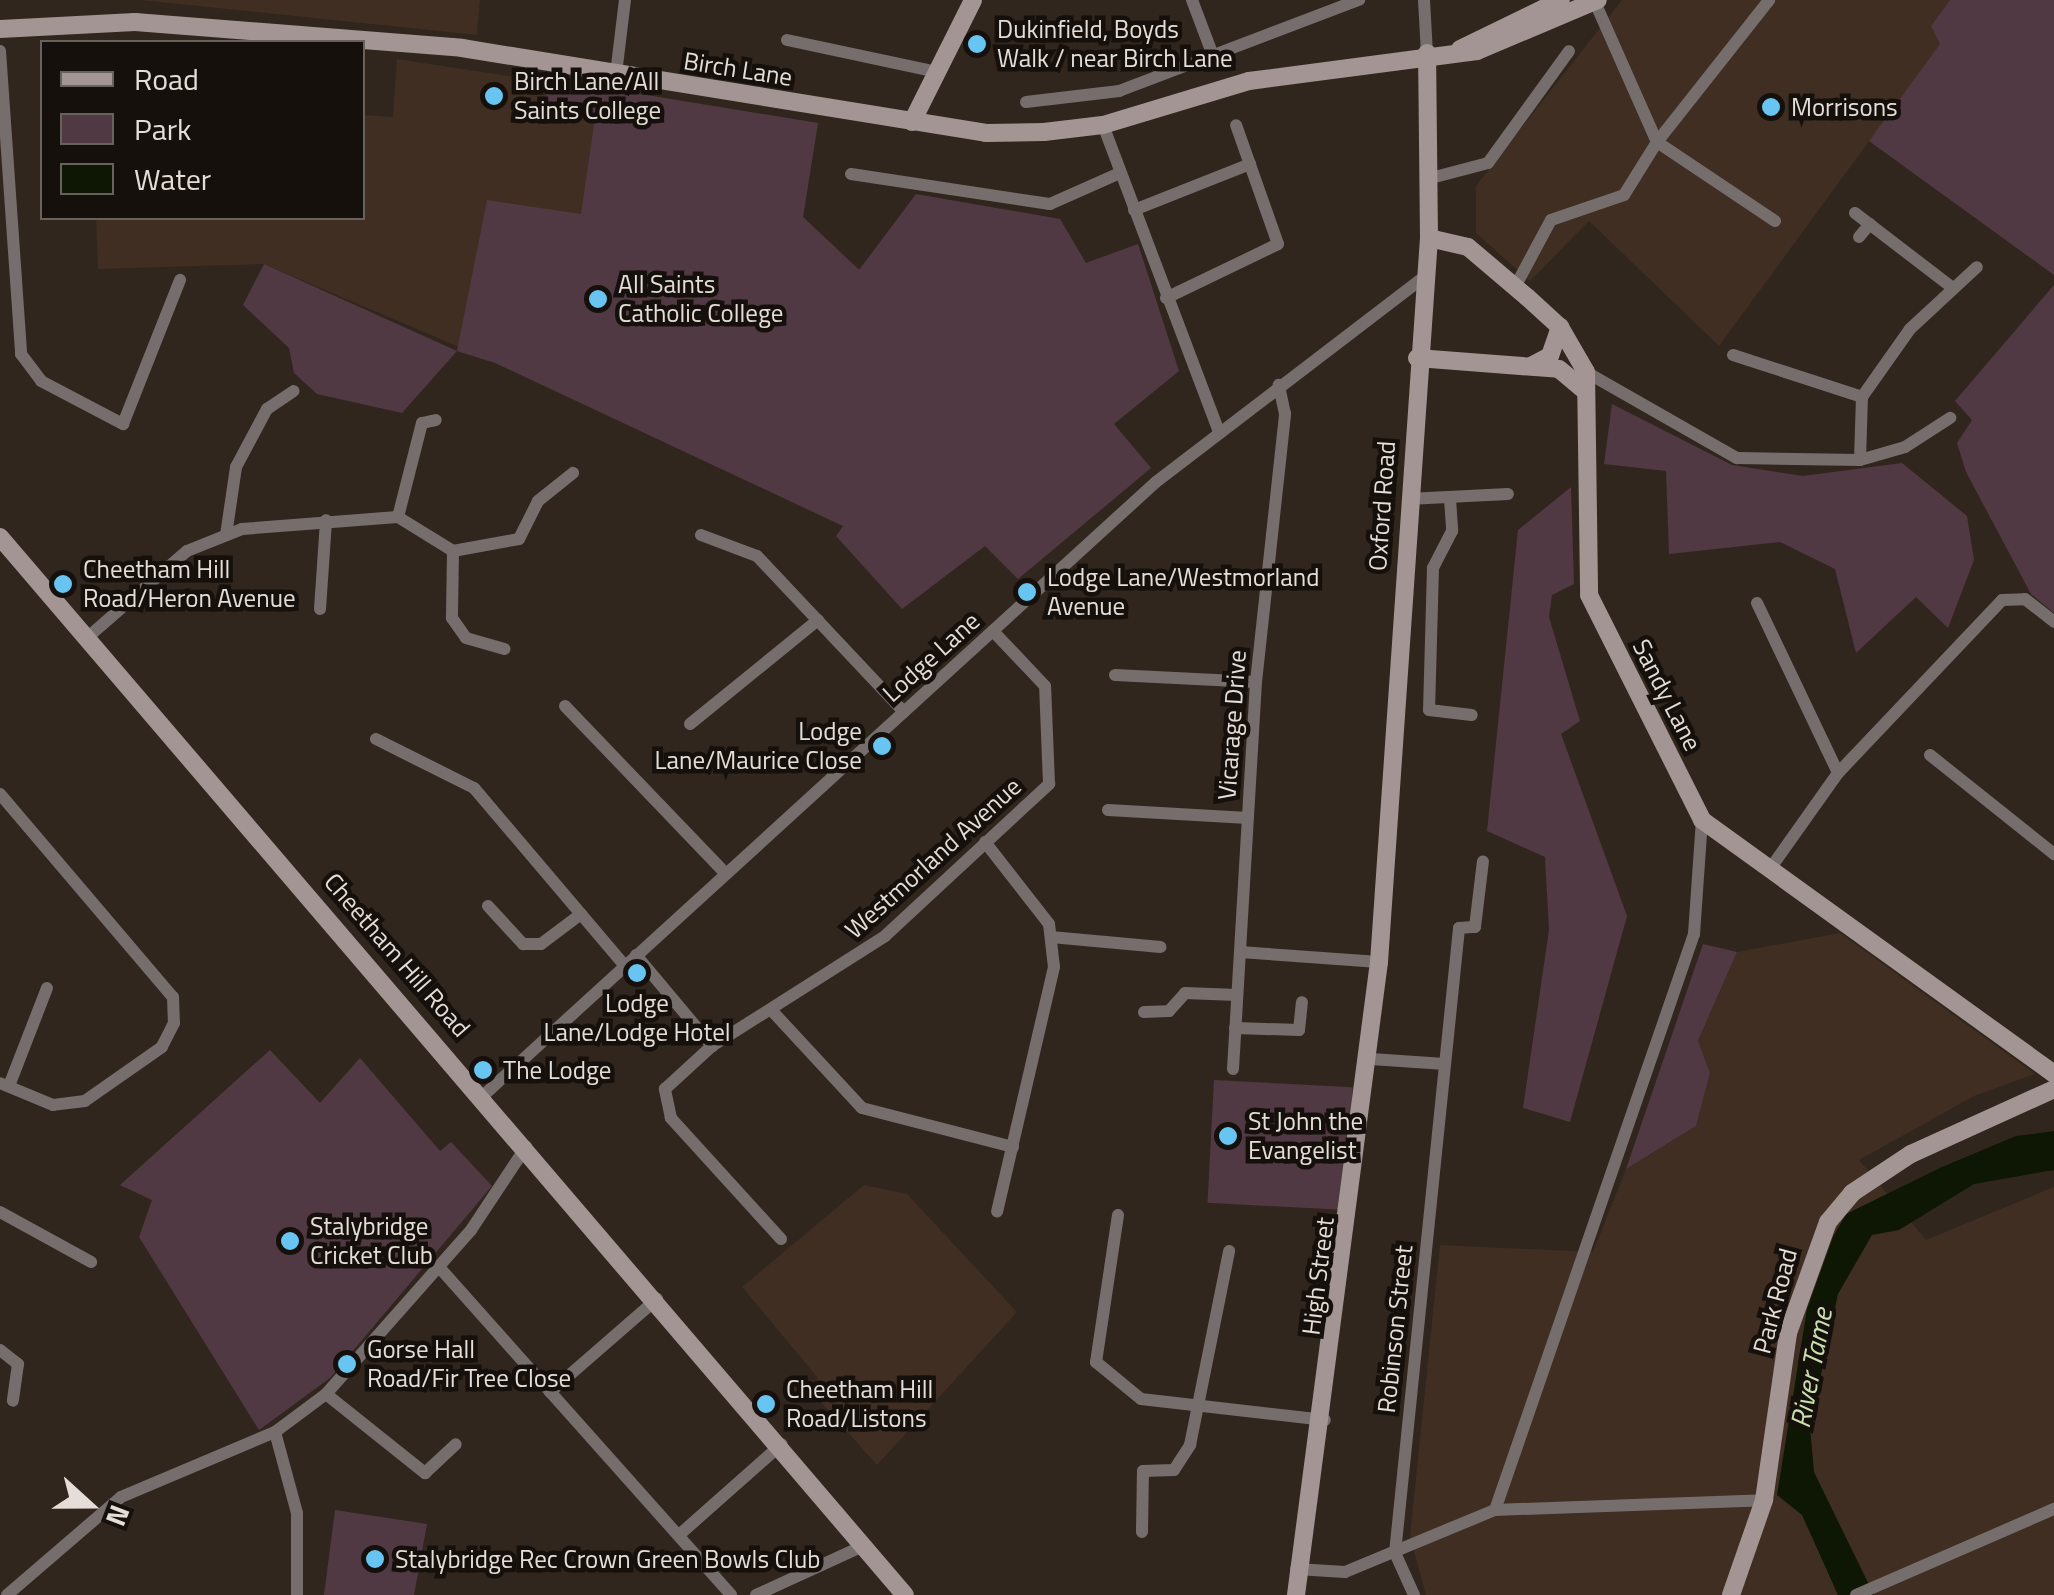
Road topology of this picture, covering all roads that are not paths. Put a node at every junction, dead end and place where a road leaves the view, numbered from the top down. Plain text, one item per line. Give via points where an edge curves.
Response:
1 (625, 0) edge
2 (974, 0) edge
3 (1192, 0) edge
4 (1359, 0) edge
5 (1424, 0) edge
6 (1561, 0) edge
7 (1769, 0) edge
8 (1596, 1) edge
9 (0, 29) edge
10 (361, 40) edge
11 (365, 40) edge
12 (787, 40) dead end
13 (1460, 49) junction
14 (0, 51) edge
15 (1569, 51) dead end
16 (1212, 53) junction
17 (1426, 53) junction
18 (937, 72) junction
19 (616, 74) junction
20 (1026, 102) dead end
21 (912, 122) junction
22 (1104, 125) junction
23 (1236, 125) dead end
24 (1656, 142) junction
25 (1250, 164) junction
26 (6, 165) edge
27 (851, 174) dead end
28 (1120, 174) junction
29 (1431, 178) junction
30 (1134, 210) junction
31 (1855, 214) dead end
32 (1776, 221) dead end
33 (1870, 224) junction
34 (1430, 238) junction
35 (1859, 238) dead end
36 (1977, 267) dead end
37 (1426, 275) junction
38 (180, 280) dead end
39 (1950, 286) junction
40 (1514, 287) junction
41 (1166, 298) junction
42 (1560, 326) junction
43 (1734, 355) dead end
44 (1417, 358) junction
45 (1531, 366) junction
46 (1586, 372) junction
47 (1278, 385) junction
48 (294, 391) dead end
49 (1586, 392) junction
50 (1862, 397) junction
51 (1950, 418) dead end
52 (436, 420) dead end
53 (1218, 430) junction
54 (1860, 460) junction
55 (573, 473) dead end
56 (1508, 494) dead end
57 (1408, 499) junction
58 (1450, 499) junction
59 (398, 517) junction
60 (326, 520) junction
61 (702, 534) dead end
62 (226, 535) junction
63 (0, 536) edge
64 (454, 551) junction
65 (1756, 604) dead end
66 (320, 609) dead end
67 (818, 620) junction
68 (2054, 622) edge
69 (993, 631) junction
70 (88, 637) junction
71 (504, 649) dead end
72 (1115, 674) dead end
73 (1256, 682) junction
74 (565, 706) dead end
75 (904, 712) junction
76 (1472, 715) dead end
77 (690, 724) dead end
78 (376, 739) dead end
79 (1930, 755) dead end
80 (1838, 773) junction
81 (2, 801) edge
82 (1108, 810) dead end
83 (1248, 818) junction
84 (1702, 820) junction
85 (984, 842) junction
86 (2054, 854) edge
87 (1483, 861) dead end
88 (1770, 870) junction
89 (725, 874) junction
90 (488, 906) dead end
91 (580, 914) junction
92 (1050, 936) junction
93 (1161, 946) dead end
94 (1240, 952) junction
95 (636, 954) junction
96 (1380, 962) junction
97 (624, 965) junction
98 (47, 988) dead end
99 (1237, 995) junction
100 (1302, 1002) dead end
101 (1144, 1012) dead end
102 (774, 1014) junction
103 (1235, 1028) junction
104 (712, 1046) junction
105 (1371, 1059) junction
106 (1445, 1064) junction
107 (1233, 1069) dead end
108 (2054, 1074) edge
109 (4, 1084) edge
110 (2054, 1089) edge
111 (484, 1094) junction
112 (528, 1145) junction
113 (1013, 1147) junction
114 (997, 1211) dead end
115 (0, 1212) edge
116 (1118, 1215) dead end
117 (781, 1239) dead end
118 (1229, 1251) dead end
119 (91, 1262) dead end
120 (439, 1267) junction
121 (657, 1298) junction
122 (0, 1350) edge
123 (550, 1392) junction
124 (326, 1394) junction
125 (13, 1401) dead end
126 (1198, 1407) junction
127 (1325, 1420) junction
128 (274, 1432) junction
129 (456, 1444) dead end
130 (782, 1444) junction
131 (1764, 1500) junction
132 (2054, 1509) edge
133 (1496, 1510) junction
134 (1142, 1532) dead end
135 (679, 1535) junction
136 (866, 1545) junction
137 (1395, 1553) junction
138 (1296, 1569) junction
139 (7, 1595) edge
140 (296, 1595) edge
141 (731, 1595) edge
142 (756, 1595) edge
143 (905, 1595) edge
144 (1296, 1595) edge
145 (1414, 1595) edge
146 (1732, 1595) edge
147 (1856, 1595) edge

1 - 19 street
2 - 18 main road
3 - 16 street
4 - 16 street
5 - 17 street
6 - 13 main road, Birch Lane
7 - 24 street
8 - 13 main road, Birch Lane via 1482,50
8 - 24 street
9 - 10 main road, Birch Lane via 135,22
11 - 19 main road, Birch Lane via 462,48
12 - 18 street
13 - 17 main road, Birch Lane
14 - 26 street
15 - 29 street via 1488,163
16 - 20 street via 1119,91
17 - 22 main road, Birch Lane via 1249,81
17 - 29 main road, Oxford Road
18 - 21 main road
19 - 21 main road, Birch Lane
21 - 22 main road, Birch Lane via 986,133
22 - 28 street
23 - 25 street
24 - 32 street
24 - 40 street via 1624,194 1551,220
25 - 30 street
25 - 41 street via 1278,244
26 - 38 street via 21,354 74,405 123,424
27 - 28 street via 1050,204
28 - 30 street
29 - 34 main road, Oxford Road
30 - 41 street
31 - 33 street
33 - 35 street
33 - 39 street
34 - 37 main road, Oxford Road
34 - 40 main road, Sandy Lane via 1468,247
36 - 39 street
37 - 44 main road, Oxford Road
37 - 47 street, Lodge Lane
39 - 50 street
40 - 42 main road, Sandy Lane
41 - 53 street
42 - 45 main road via 1550,356
42 - 46 main road, Sandy Lane
43 - 50 street
44 - 45 main road
44 - 57 main road, Oxford Road
45 - 49 main road via 1559,369
46 - 49 main road, Sandy Lane
46 - 54 street via 1737,458
47 - 53 street, Lodge Lane
47 - 73 street, Vicarage Drive via 1284,414
48 - 62 street via 267,409 236,467
49 - 84 main road, Sandy Lane via 1589,595
50 - 54 street
51 - 54 street via 1906,448
52 - 59 street via 422,423
53 - 69 street, Lodge Lane
55 - 64 street via 538,501 519,539
56 - 58 street
57 - 58 street
57 - 96 main road, Oxford Road
58 - 76 street via 1452,530 1433,568 1429,710
59 - 60 street
59 - 64 street
60 - 62 street
60 - 66 street
61 - 67 street via 757,556
62 - 70 street via 187,551
63 - 70 main road, Cheetham Hill Road
64 - 71 street via 452,618 466,638
65 - 80 street
67 - 75 street
67 - 77 street
68 - 80 street via 2020,597 2002,600
69 - 75 street, Lodge Lane
69 - 85 street, Westmorland Avenue via 1044,686 1050,784
70 - 111 main road, Cheetham Hill Road
72 - 73 street
73 - 83 street, Vicarage Drive
74 - 89 street
75 - 89 street, Lodge Lane
78 - 91 street via 474,788
79 - 86 street
80 - 88 street
81 - 109 street via 173,996 174,1023 162,1047 85,1101 53,1105
82 - 83 street
83 - 94 street, Vicarage Drive
84 - 88 main road, Sandy Lane
84 - 133 street via 1694,934
85 - 92 street
85 - 102 street, Westmorland Avenue via 885,936
87 - 106 street, Robinson Street via 1475,928 1459,928
88 - 108 main road, Sandy Lane
89 - 95 street, Lodge Lane
90 - 91 street via 524,944 541,944
91 - 97 street
92 - 93 street
92 - 113 street via 1045,1022
94 - 96 street
94 - 99 street, Vicarage Drive
95 - 97 street, Lodge Lane
95 - 104 street
96 - 105 main road, High Street
97 - 111 street, Lodge Lane
98 - 109 street
99 - 101 street via 1185,993 1169,1011
99 - 103 street, Vicarage Drive
100 - 103 street via 1300,1030
102 - 104 street, Westmorland Avenue
102 - 113 street via 862,1108
103 - 107 street, Vicarage Drive
104 - 117 street, Westmorland Avenue via 665,1089 671,1118
105 - 106 street
105 - 127 main road, High Street
106 - 137 street, Robinson Street
110 - 131 main road, Park Road via 1956,1128 1836,1211 1788,1333
111 - 112 main road, Cheetham Hill Road
112 - 120 street
112 - 121 main road, Cheetham Hill Road
113 - 114 street
115 - 119 street
116 - 126 street via 1096,1362 1141,1399
118 - 126 street
120 - 123 street
120 - 124 street
121 - 123 street
121 - 130 main road, Cheetham Hill Road
122 - 125 street via 18,1364
123 - 135 street
124 - 128 street
124 - 129 street via 425,1473
126 - 127 street
126 - 134 street via 1182,1464 1140,1478
127 - 138 main road, High Street
128 - 139 street via 121,1497
128 - 140 street via 297,1513
130 - 135 street
130 - 136 main road, Cheetham Hill Road
131 - 133 street
131 - 146 main road, Park Road
132 - 147 street
133 - 137 street
135 - 141 street
136 - 142 street
136 - 143 main road, Cheetham Hill Road
137 - 138 street via 1345,1572
137 - 145 street
138 - 144 main road, High Street

